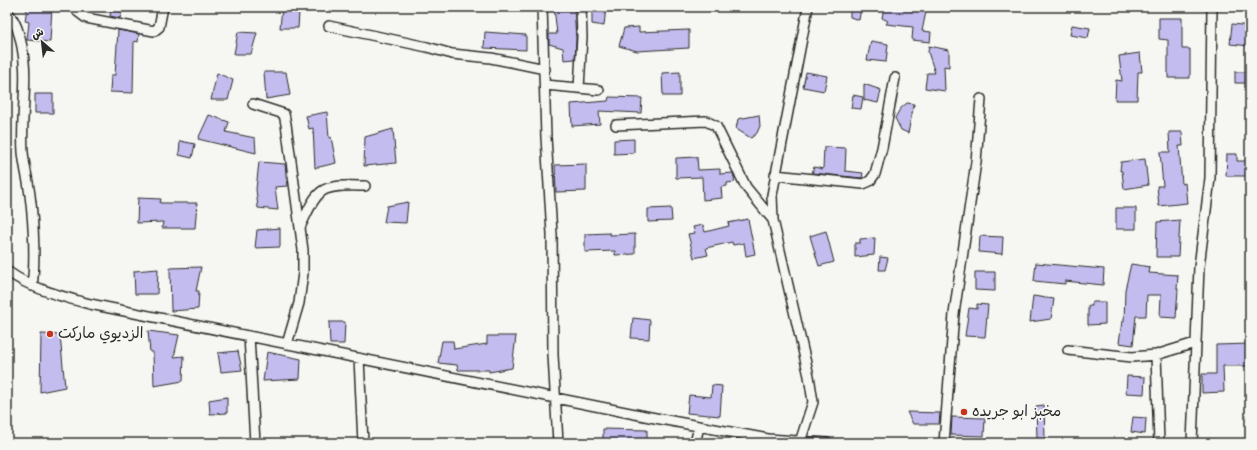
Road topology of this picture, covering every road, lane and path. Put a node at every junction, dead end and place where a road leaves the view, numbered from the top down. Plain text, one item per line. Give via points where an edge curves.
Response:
1 (75, 7) edge
2 (163, 7) edge
3 (542, 7) edge
4 (581, 7) edge
5 (808, 7) edge
6 (1212, 7) edge
7 (7, 13) edge
8 (329, 26) dead end
9 (545, 69) junction
10 (895, 78) dead end
11 (545, 85) junction
12 (579, 88) junction
13 (599, 90) dead end
14 (981, 99) dead end
15 (253, 104) dead end
16 (616, 125) dead end
17 (775, 175) junction
18 (365, 186) dead end
19 (773, 220) junction
20 (300, 227) junction
21 (7, 271) edge
22 (32, 286) junction
23 (248, 336) junction
24 (1196, 343) junction
25 (287, 344) junction
26 (1068, 350) dead end
27 (1156, 355) junction
28 (359, 358) junction
29 (556, 398) junction
30 (699, 427) junction
31 (800, 442) edge
32 (255, 443) edge
33 (363, 443) edge
34 (558, 443) edge
35 (695, 443) edge
36 (827, 443) edge
37 (944, 443) edge
38 (1159, 443) edge
39 (1192, 443) edge

1 - 2 street via 86,18 154,31 159,27
3 - 9 street
4 - 12 street
5 - 17 street
6 - 24 street via 1210,178 1199,266
7 - 22 street via 14,20 19,36 25,74 23,149 33,241
8 - 9 street via 452,54 491,58
9 - 11 street
10 - 17 street via 876,174 870,181 863,184
11 - 12 street
11 - 29 street
12 - 13 street
14 - 37 street via 976,162 954,314
15 - 20 street via 284,114
16 - 19 street via 706,121 716,126 746,187
17 - 19 street via 772,195
18 - 20 street via 321,191
19 - 31 street via 813,402
20 - 25 street via 303,273 300,303
21 - 22 street
22 - 23 street via 90,304
23 - 25 street
23 - 32 street
24 - 27 street
24 - 39 street
25 - 28 street
26 - 27 street via 1132,357
27 - 38 street
28 - 29 street
28 - 33 street
29 - 30 street
29 - 34 street
30 - 31 street
30 - 35 street
31 - 36 street

